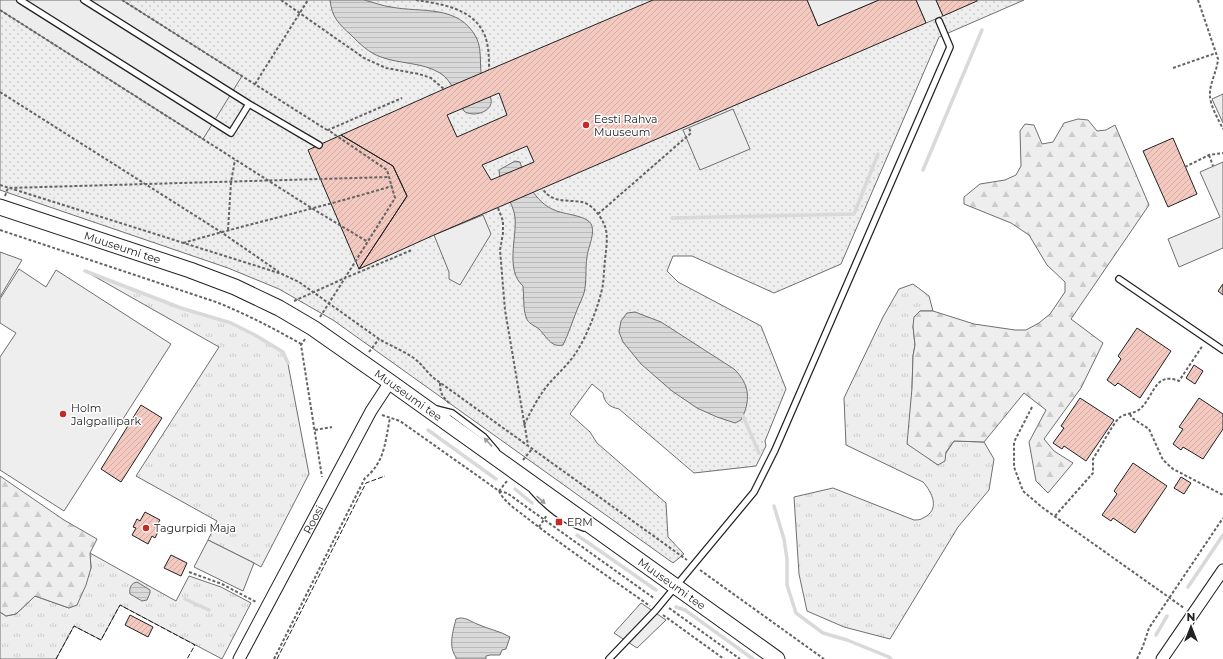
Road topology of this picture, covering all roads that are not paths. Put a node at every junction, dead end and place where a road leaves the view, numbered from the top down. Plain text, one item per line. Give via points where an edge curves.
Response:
1 (20, 0) edge
2 (84, 0) edge
3 (939, 21) dead end
4 (249, 104) junction
5 (319, 145) dead end
6 (0, 207) edge
7 (1119, 279) dead end
8 (1223, 350) edge
9 (390, 382) junction
10 (1223, 570) edge
11 (676, 586) junction
12 (239, 659) edge
13 (609, 659) edge
14 (777, 659) edge
15 (1162, 659) edge

1 - 4 lane via 231,133
2 - 4 lane
3 - 11 lane via 950,47 775,450 754,492
4 - 5 lane
6 - 9 street, Muuseumi tee via 235,287 279,308 312,328
7 - 8 lane
9 - 11 street, Muuseumi tee
9 - 12 street, Roosi via 371,411
10 - 15 street
11 - 13 lane
11 - 14 street, Muuseumi tee

